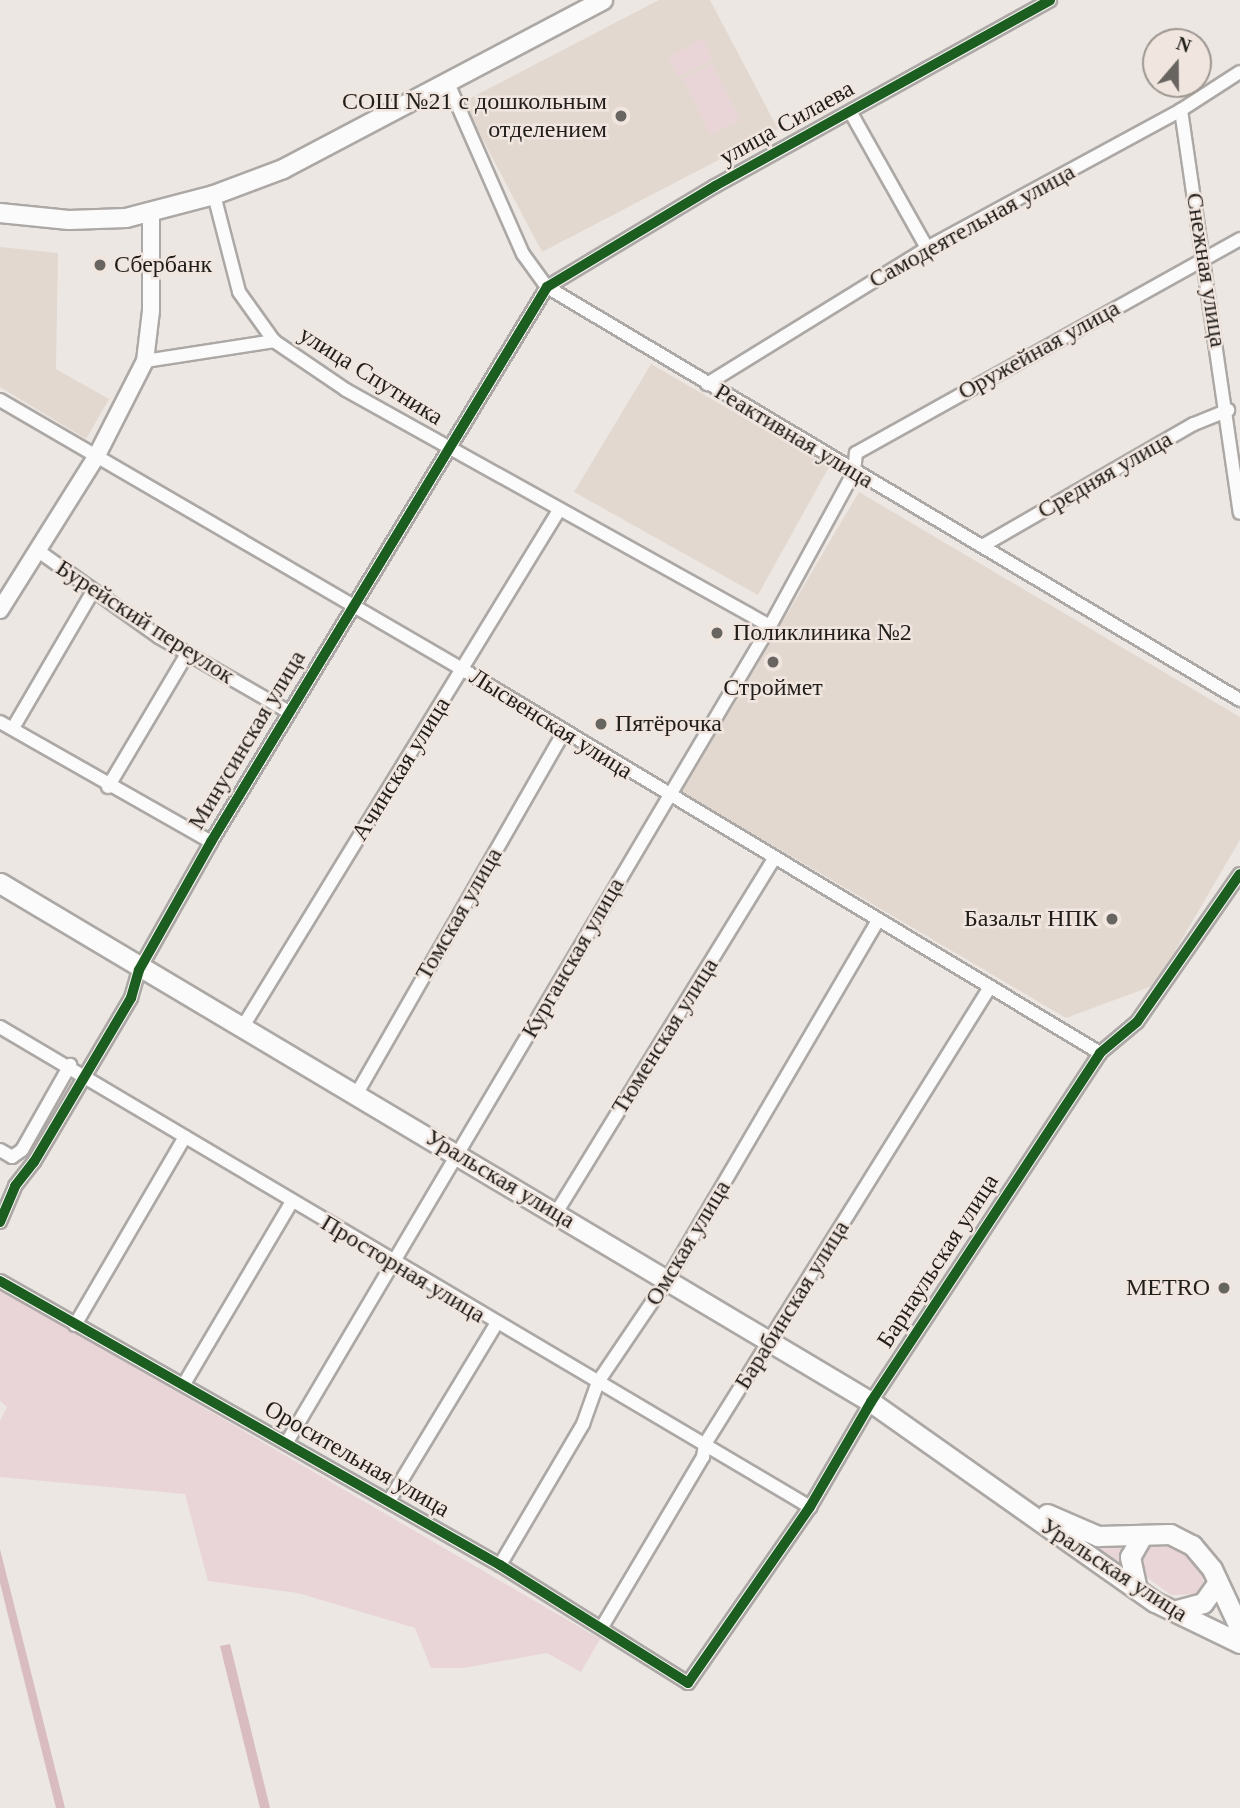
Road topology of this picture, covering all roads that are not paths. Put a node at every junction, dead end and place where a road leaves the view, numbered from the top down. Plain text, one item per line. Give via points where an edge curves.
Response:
1 (603, 0) edge
2 (1050, 0) edge
3 (1240, 72) edge
4 (447, 81) junction
5 (1181, 110) junction
6 (850, 113) junction
7 (214, 195) junction
8 (151, 212) junction
9 (0, 213) edge
10 (1240, 239) edge
11 (927, 248) junction
12 (1203, 258) junction
13 (547, 287) junction
14 (274, 341) junction
15 (145, 361) junction
16 (706, 384) junction
17 (0, 400) edge
18 (1228, 410) junction
19 (451, 450) junction
20 (96, 457) junction
21 (854, 472) junction
22 (559, 510) junction
23 (1240, 513) edge
24 (984, 545) junction
25 (37, 550) junction
26 (93, 591) junction
27 (350, 608) junction
28 (0, 610) edge
29 (769, 626) junction
30 (187, 654) junction
31 (462, 669) junction
32 (1240, 700) edge
33 (289, 712) junction
34 (0, 722) edge
35 (13, 729) junction
36 (563, 734) junction
37 (108, 788) junction
38 (666, 795) junction
39 (211, 842) junction
40 (774, 859) junction
41 (1240, 874) edge
42 (0, 883) edge
43 (878, 921) junction
44 (139, 970) junction
45 (990, 987) junction
46 (0, 1027) edge
47 (242, 1028) junction
48 (1100, 1053) junction
49 (70, 1065) junction
50 (86, 1075) junction
51 (356, 1095) junction
52 (186, 1138) junction
53 (0, 1150) edge
54 (460, 1153) junction
55 (291, 1203) junction
56 (556, 1213) junction
57 (0, 1222) edge
58 (394, 1263) junction
59 (667, 1280) junction
60 (0, 1281) edge
61 (496, 1324) junction
62 (75, 1325) junction
63 (769, 1341) junction
64 (598, 1382) junction
65 (184, 1384) junction
66 (871, 1402) junction
67 (287, 1442) junction
68 (705, 1444) junction
69 (993, 1487) junction
70 (389, 1501) junction
71 (810, 1507) junction
72 (1141, 1538) junction
73 (500, 1565) junction
74 (1136, 1585) junction
75 (1216, 1585) junction
76 (1177, 1610) junction
77 (602, 1627) junction
78 (1240, 1629) edge
79 (1240, 1643) edge
80 (688, 1683) joint

1 - 4 main road
2 - 6 street, улица Силаева
3 - 5 street, Самодеятельная улица
4 - 7 main road via 283,169
4 - 13 street, Реактивная улица via 523,254
5 - 11 street, Самодеятельная улица
5 - 12 street, Снежная улица
6 - 11 street
6 - 13 street, улица Силаева via 715,186
7 - 8 main road
7 - 14 street, улица Спутника via 239,292
8 - 9 main road via 69,220
8 - 15 street via 151,311
10 - 12 street, Оружейная улица
11 - 16 street, Самодеятельная улица
12 - 18 street, Снежная улица
12 - 21 street, Оружейная улица via 856,453
13 - 16 street, Реактивная улица
13 - 19 street, Минусинская улица
14 - 15 street
14 - 19 street, улица Спутника via 346,390
15 - 20 street
16 - 21 street, Реактивная улица
17 - 20 street, Лысвенская улица
18 - 23 street, Снежная улица
18 - 24 street, Средняя улица via 1194,424
19 - 22 street, улица Спутника
19 - 27 street, Минусинская улица
20 - 25 street
20 - 27 street, Лысвенская улица
21 - 24 street, Реактивная улица
21 - 29 street, Курганская улица
22 - 29 street, улица Спутника
22 - 31 street, Ачинская улица
24 - 32 street, Реактивная улица
25 - 26 street, Бурейский переулок
25 - 28 street
26 - 30 street, Бурейский переулок
26 - 35 street
27 - 31 street, Лысвенская улица
27 - 33 street, Минусинская улица
29 - 38 street, Курганская улица
30 - 33 street, Бурейский переулок
30 - 37 street
31 - 36 street, Лысвенская улица
31 - 47 street, Ачинская улица
33 - 39 street, Минусинская улица
34 - 35 street
35 - 37 street
36 - 38 street, Лысвенская улица
36 - 51 street, Томская улица
37 - 39 street
38 - 40 street, Лысвенская улица
38 - 54 street, Курганская улица
39 - 44 street, Минусинская улица
40 - 43 street, Лысвенская улица
40 - 56 street, Тюменская улица
41 - 48 street, Барнаульская улица via 1137,1022
42 - 44 main road, Уральская улица
43 - 45 street, Лысвенская улица
43 - 59 street, Омская улица
44 - 47 main road, Уральская улица
44 - 50 street, Минусинская улица via 131,998
45 - 48 street, Лысвенская улица
45 - 63 street, Барабинская улица
46 - 49 street, Просторная улица
47 - 51 main road, Уральская улица
48 - 66 street, Барнаульская улица
49 - 50 street, Просторная улица
49 - 53 street via 22,1150 12,1157
50 - 52 street, Просторная улица
50 - 57 street, Минусинская улица via 15,1186
51 - 54 main road, Уральская улица
52 - 55 street, Просторная улица
52 - 62 street
54 - 56 main road, Уральская улица
54 - 58 street, Курганская улица
55 - 58 street, Просторная улица
55 - 65 street
56 - 59 main road, Уральская улица
58 - 61 street, Просторная улица
58 - 67 street, Курганская улица
59 - 63 main road, Уральская улица
59 - 64 street, Омская улица
60 - 62 street, Оросительная улица
61 - 64 street, Просторная улица
61 - 70 street
62 - 65 street, Оросительная улица
63 - 66 main road, Уральская улица
63 - 68 street, Барабинская улица
64 - 68 street, Просторная улица
64 - 73 street, Омская улица via 583,1424
65 - 67 street, Оросительная улица
66 - 69 main road, Уральская улица
66 - 71 street, Барнаульская улица
67 - 70 street, Оросительная улица
68 - 71 street, Просторная улица
68 - 77 street, Барабинская улица via 703,1457
69 - 72 main road, Уральская улица via 1073,1528 1098,1536
69 - 74 main road, Уральская улица
70 - 73 street, Оросительная улица
71 - 80 street, Барнаульская улица
72 - 74 main road via 1130,1557
72 - 75 main road, Уральская улица via 1170,1534 1192,1545 1212,1569
73 - 77 street, Оросительная улица
74 - 76 main road, Уральская улица via 1155,1602
75 - 76 main road via 1203,1603
75 - 78 main road, Уральская улица
76 - 79 main road, Уральская улица
77 - 80 street, Оросительная улица

